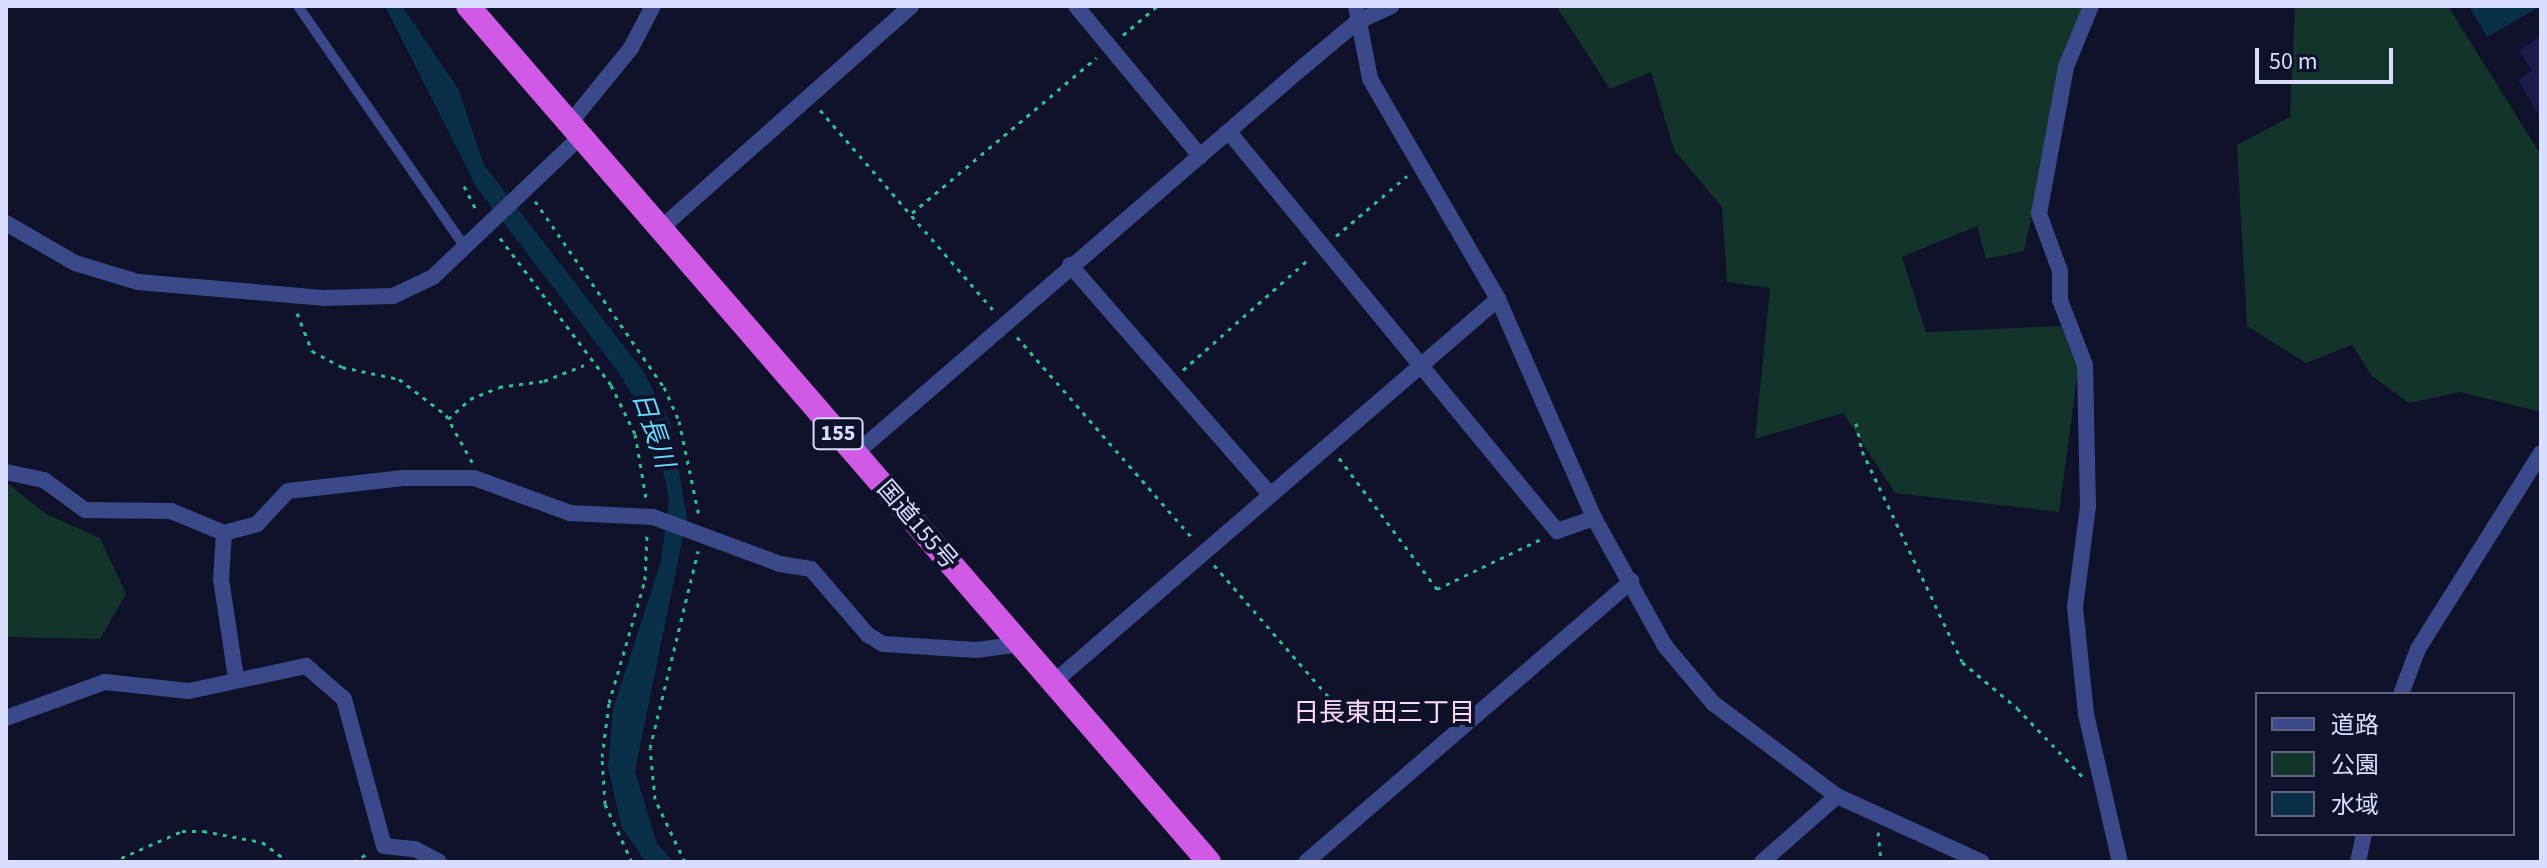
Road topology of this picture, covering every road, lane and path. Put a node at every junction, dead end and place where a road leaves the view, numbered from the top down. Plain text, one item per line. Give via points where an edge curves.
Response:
1 (298, 6) edge
2 (468, 6) edge
3 (653, 6) edge
4 (911, 6) edge
5 (1076, 6) edge
6 (1157, 6) edge
7 (1391, 6) edge
8 (2091, 6) edge
9 (1357, 14) edge
10 (1111, 47) junction
11 (575, 130) junction
12 (1229, 132) junction
13 (1200, 156) junction
14 (1418, 167) junction
15 (911, 214) dead end
16 (6, 223) edge
17 (660, 229) junction
18 (1323, 246) junction
19 (466, 249) junction
20 (1070, 265) junction
21 (296, 296) junction
22 (1498, 299) junction
23 (584, 365) dead end
24 (1421, 367) junction
25 (1171, 380) junction
26 (448, 419) junction
27 (1856, 423) dead end
28 (1328, 443) junction
29 (2541, 453) edge
30 (855, 454) junction
31 (6, 472) edge
32 (474, 478) junction
33 (1268, 492) junction
34 (1594, 518) junction
35 (1557, 531) junction
36 (224, 533) junction
37 (1204, 553) junction
38 (1632, 581) junction
39 (1022, 644) junction
40 (236, 678) junction
41 (1054, 682) junction
42 (2402, 692) edge
43 (1334, 703) dead end
44 (6, 718) edge
45 (2101, 784) junction
46 (1837, 796) junction
47 (1879, 816) junction
48 (2364, 836) edge
49 (112, 862) edge
50 (289, 862) edge
51 (439, 862) edge
52 (1209, 862) edge
53 (1306, 862) edge
54 (1762, 862) edge
55 (1881, 862) edge
56 (1982, 862) edge
57 (2120, 862) edge
58 (2358, 862) edge

1 - 19 lane
2 - 11 highway, 国道155号 / 155
3 - 11 street
4 - 17 street
5 - 10 street
6 - 10 path
7 - 9 street
8 - 45 street via 2066,67 2039,214 2060,271 2060,300 2085,365 2088,506 2075,607 2086,714
9 - 12 street
9 - 14 street via 1370,79 1399,122
10 - 13 street
10 - 15 path
11 - 17 highway, 国道155号 / 155
11 - 19 street
12 - 13 street
12 - 18 street
13 - 20 street
14 - 18 path
14 - 22 street
16 - 21 street via 104,275
17 - 30 highway, 国道155号 / 155
18 - 24 street
18 - 25 path
19 - 21 street via 433,277 393,296
20 - 25 street
20 - 30 street
21 - 26 path via 312,351 342,367 392,375
22 - 24 street
22 - 34 street
23 - 26 path via 544,381 499,387 470,399
24 - 28 street
24 - 35 street
25 - 33 street
26 - 32 path via 469,453
27 - 45 path via 1862,451 1962,662 2017,708 2077,773
28 - 33 street
28 - 35 path via 1437,589
29 - 42 street via 2418,649
30 - 39 highway, 国道155号 / 155
31 - 36 street via 44,480 85,510 171,511
32 - 36 street via 391,479 288,491 257,524
32 - 39 street via 570,513 653,517 780,564 811,569 868,635 883,644 976,650
33 - 37 street
34 - 35 street
34 - 38 street
36 - 40 street via 221,579
37 - 41 street
37 - 43 path
38 - 46 street via 1665,646 1713,703
38 - 53 street
39 - 41 highway, 国道155号 / 155
40 - 44 street via 189,691 105,682
40 - 51 street via 306,666 332,686 344,699 355,731 384,846 415,849
41 - 52 highway, 国道155号 / 155
45 - 57 street
46 - 47 street
46 - 54 street
47 - 55 path
47 - 56 street
48 - 58 street
49 - 50 path via 182,831 203,831 262,842

